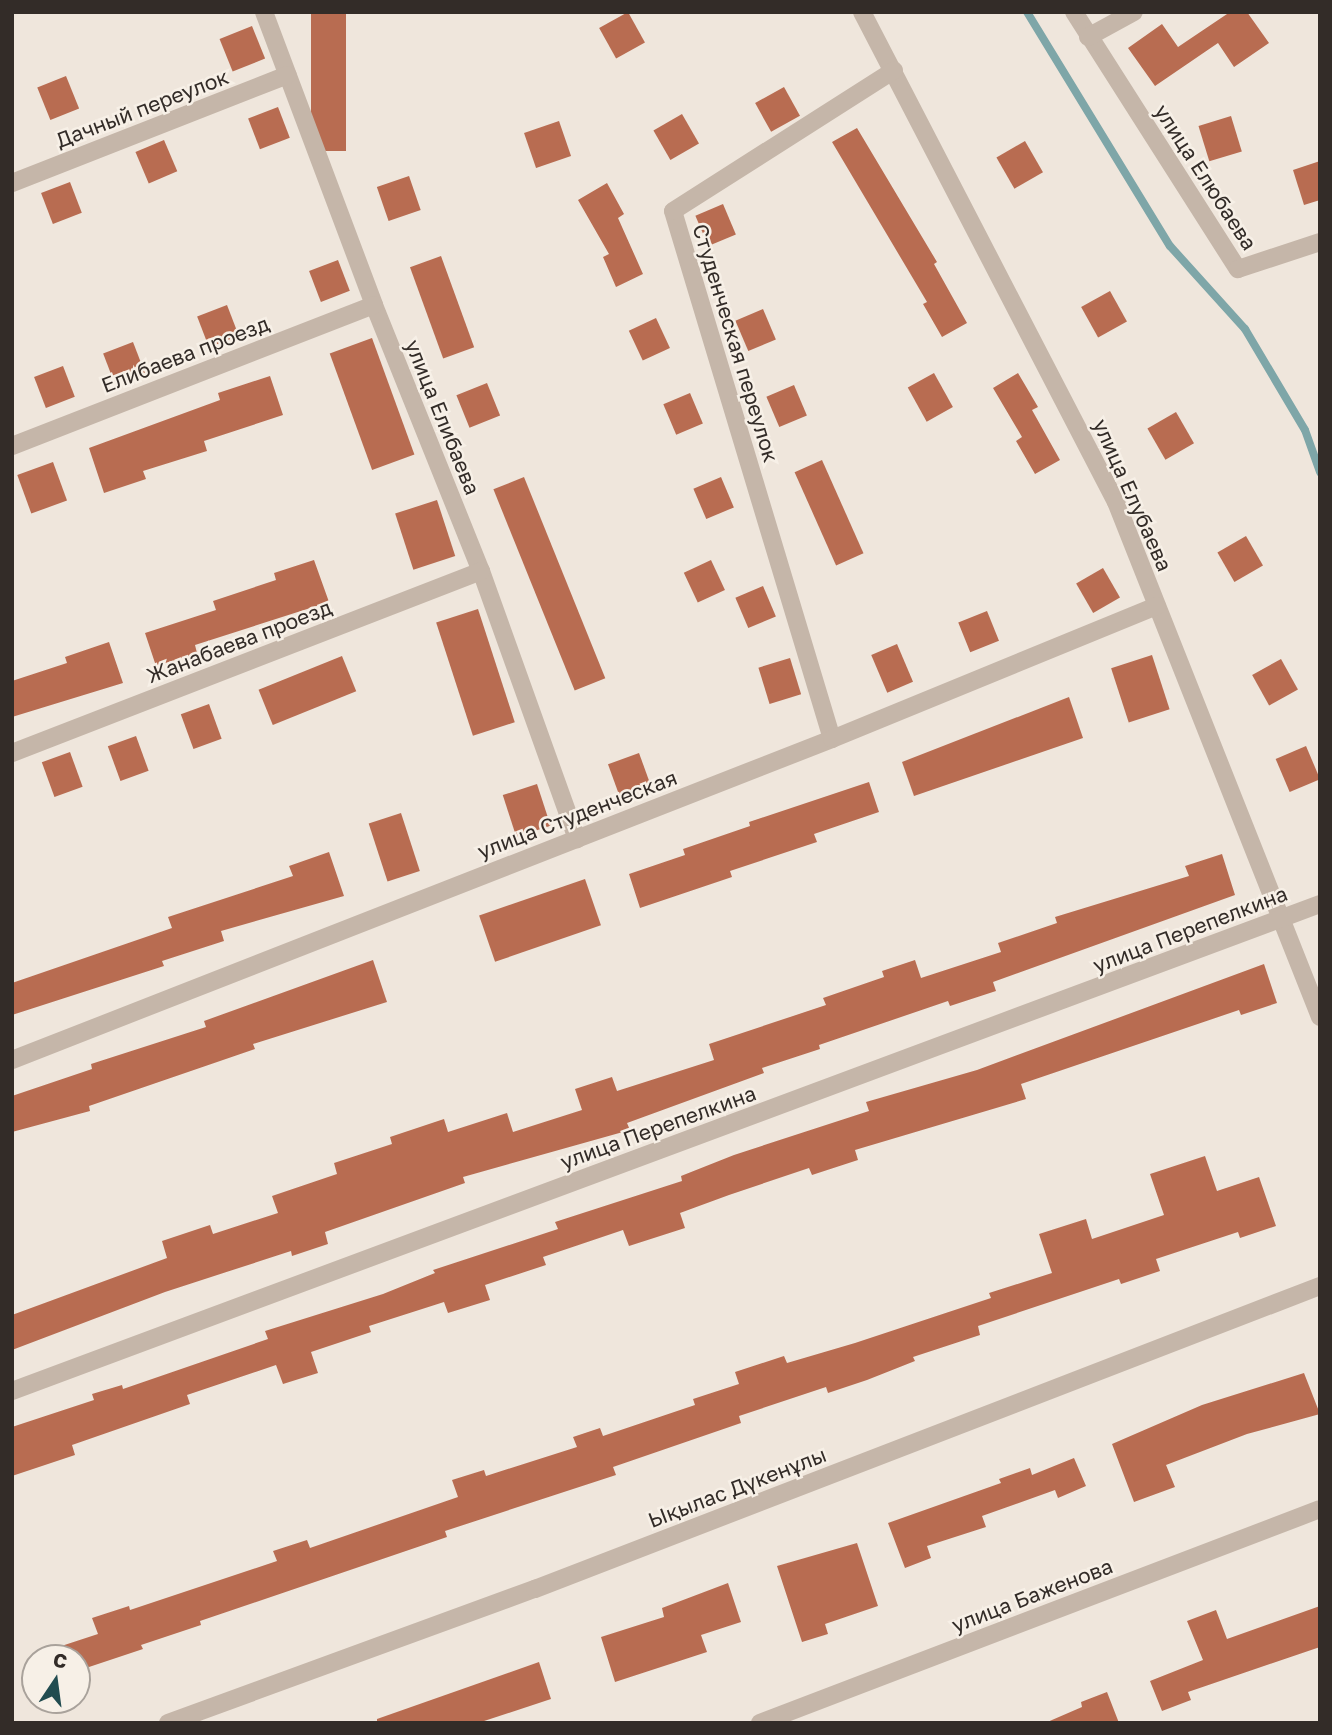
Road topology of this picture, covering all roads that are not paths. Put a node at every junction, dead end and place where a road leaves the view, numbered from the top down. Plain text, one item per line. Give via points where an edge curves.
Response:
1 (264, 12) edge
2 (862, 12) edge
3 (1074, 12) edge
4 (1134, 12) edge
5 (1088, 37) junction
6 (894, 70) junction
7 (288, 75) junction
8 (13, 181) edge
9 (1320, 242) edge
10 (374, 305) junction
11 (12, 446) edge
12 (481, 571) junction
13 (1157, 606) junction
14 (832, 739) junction
15 (12, 753) edge
16 (578, 839) junction
17 (1320, 904) edge
18 (1281, 921) junction
19 (1320, 1017) edge
20 (12, 1060) edge
21 (1320, 1286) edge
22 (12, 1391) edge
23 (1320, 1509) edge
24 (168, 1723) edge
25 (760, 1723) edge

1 - 7 street, улица Елибаева
2 - 6 street, улица Елубаева
3 - 5 street, улица Елюбаева
4 - 5 street
5 - 9 street, улица Елюбаева via 1238,269
6 - 13 street, улица Елубаева via 1116,502
6 - 14 street, Студенческая переулок via 673,211
7 - 8 street, Дачный переулок
7 - 10 street, улица Елибаева
10 - 11 street, Елибаева проезд
10 - 12 street, улица Елибаева
12 - 15 street, Жанабаева проезд
12 - 16 street, улица Елибаева
13 - 14 street, улица Студенческая
13 - 18 street, улица Елубаева
14 - 16 street, улица Студенческая
16 - 20 street, улица Студенческая
17 - 18 street, улица Перепелкина
18 - 19 street, улица Елубаева
18 - 22 street, улица Перепелкина
21 - 24 street, Ықылас Дүкенұлы via 548,1584
23 - 25 street, улица Баженова

